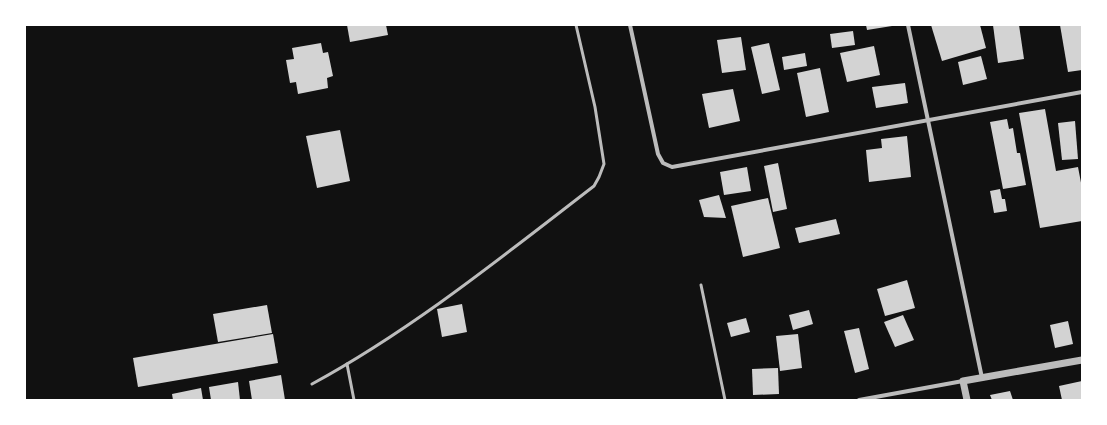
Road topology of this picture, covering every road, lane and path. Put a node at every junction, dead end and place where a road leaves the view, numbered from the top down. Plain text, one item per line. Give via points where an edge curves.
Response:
1 (576, 25) edge
2 (630, 25) edge
3 (908, 25) edge
4 (1082, 92) edge
5 (928, 120) junction
6 (701, 285) dead end
7 (1082, 360) edge
8 (347, 364) junction
9 (982, 378) junction
10 (963, 381) junction
11 (312, 384) dead end
12 (354, 400) edge
13 (725, 400) edge
14 (859, 400) edge
15 (967, 400) edge

1 - 8 lane via 595,107 604,164 594,186 466,284
2 - 5 street via 658,154 663,163 672,167
3 - 5 street
4 - 5 street
5 - 9 street
6 - 13 lane
7 - 9 street
8 - 11 lane
8 - 12 lane
9 - 10 street
10 - 14 street
10 - 15 street

